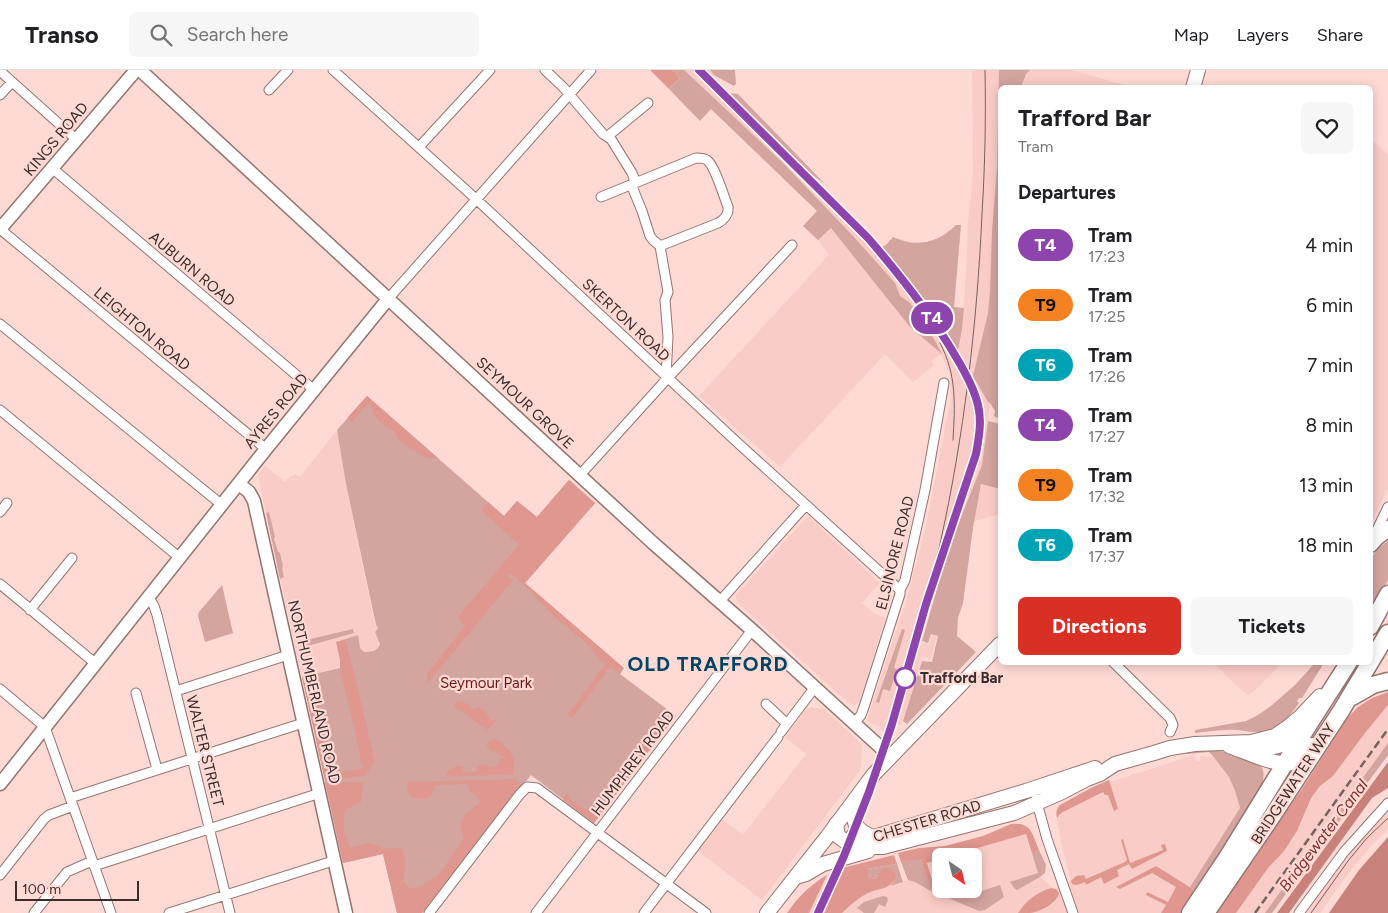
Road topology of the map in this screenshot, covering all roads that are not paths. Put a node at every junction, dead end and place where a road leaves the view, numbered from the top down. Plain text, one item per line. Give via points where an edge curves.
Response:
1 (136, 70) edge
2 (140, 70) edge
3 (288, 70) edge
4 (333, 70) edge
5 (490, 70) edge
6 (545, 70) edge
7 (590, 70) edge
8 (1198, 70) edge
9 (0, 71) edge
10 (12, 82) junction
11 (1194, 85) edge
12 (269, 90) dead end
13 (569, 94) junction
14 (0, 95) edge
15 (648, 103) dead end
16 (608, 136) junction
17 (76, 139) junction
18 (419, 147) junction
19 (52, 168) junction
20 (634, 183) junction
21 (601, 197) dead end
22 (476, 199) junction
23 (0, 229) edge
24 (792, 245) dead end
25 (660, 246) junction
26 (388, 299) junction
27 (0, 324) edge
28 (667, 377) junction
29 (944, 383) dead end
30 (314, 390) junction
31 (0, 410) edge
32 (266, 449) junction
33 (580, 475) junction
34 (239, 484) junction
35 (7, 503) dead end
36 (222, 505) junction
37 (806, 505) junction
38 (1388, 507) edge
39 (0, 512) edge
40 (1378, 535) edge
41 (72, 558) dead end
42 (180, 558) junction
43 (0, 584) edge
44 (900, 590) junction
45 (1388, 594) edge
46 (149, 598) junction
47 (720, 601) junction
48 (30, 610) junction
49 (1373, 622) edge
50 (1373, 625) edge
51 (752, 630) junction
52 (998, 646) edge
53 (1383, 646) edge
54 (288, 655) junction
55 (1373, 662) edge
56 (96, 664) junction
57 (1116, 665) edge
58 (1334, 665) edge
59 (1347, 665) edge
60 (1371, 665) edge
61 (1388, 681) edge
62 (815, 687) junction
63 (0, 689) edge
64 (176, 691) junction
65 (136, 694) dead end
66 (1320, 696) junction
67 (766, 704) dead end
68 (1345, 705) junction
69 (303, 723) junction
70 (788, 724) junction
71 (854, 724) junction
72 (1309, 724) junction
73 (45, 727) junction
74 (1174, 727) dead end
75 (1221, 743) junction
76 (890, 756) junction
77 (1258, 756) junction
78 (192, 758) junction
79 (1286, 763) junction
80 (1115, 764) junction
81 (157, 769) junction
82 (0, 784) edge
83 (864, 787) junction
84 (1033, 788) junction
85 (320, 793) junction
86 (1264, 800) junction
87 (72, 802) junction
88 (1388, 803) edge
89 (1037, 804) junction
90 (836, 824) junction
91 (210, 828) junction
92 (597, 833) junction
93 (878, 842) junction
94 (334, 861) junction
95 (93, 863) junction
96 (0, 875) edge
97 (795, 878) junction
98 (666, 883) junction
99 (226, 895) junction
100 (34, 913) edge
101 (111, 913) edge
102 (169, 913) edge
103 (230, 913) edge
104 (346, 913) edge
105 (429, 913) edge
106 (536, 913) edge
107 (644, 913) edge
108 (706, 913) edge
109 (768, 913) edge
110 (1073, 913) edge
111 (1190, 913) edge
112 (1206, 913) edge
113 (1299, 913) edge

1 - 17 main road, KINGS ROAD
2 - 26 main road, SEYMOUR GROVE
3 - 12 street
4 - 18 street, SKERTON ROAD
5 - 18 street
6 - 13 street
7 - 13 street, AYRES ROAD
8 - 11 main road
9 - 10 street
10 - 14 street
10 - 17 street
13 - 16 street
13 - 22 street, AYRES ROAD
15 - 16 street
16 - 20 street via 629,167
17 - 19 main road, KINGS ROAD
18 - 22 street, SKERTON ROAD
19 - 23 main road, KINGS ROAD
19 - 30 street, AUBURN ROAD
20 - 21 street
20 - 25 street via 633,189 650,236
20 - 25 street via 696,158 706,159 715,172 728,208 724,219
22 - 26 street, AYRES ROAD
22 - 28 street, SKERTON ROAD
23 - 32 street, LEIGHTON ROAD
24 - 28 street
25 - 28 street via 668,292
26 - 30 main road, AYRES ROAD
26 - 33 main road, SEYMOUR GROVE
27 - 36 street
28 - 33 street
28 - 37 street, SKERTON ROAD
29 - 44 street, ELSINORE ROAD via 918,526
30 - 32 main road, AYRES ROAD
31 - 42 street
32 - 34 main road, AYRES ROAD
33 - 47 main road, SEYMOUR GROVE
34 - 36 main road, AYRES ROAD
34 - 54 main road, NORTHUMBERLAND ROAD via 249,492 254,502
35 - 39 street
36 - 42 main road, AYRES ROAD
37 - 44 street, SKERTON ROAD
37 - 47 street
38 - 40 street
41 - 48 street
42 - 46 main road, AYRES ROAD
43 - 48 street
44 - 71 street, ELSINORE ROAD via 864,710
45 - 49 highway
46 - 56 main road, AYRES ROAD
46 - 64 street, WALTER STREET via 157,615
47 - 51 main road, SEYMOUR GROVE
48 - 56 street
50 - 53 highway via 1380,634
51 - 62 main road, SEYMOUR GROVE
51 - 92 street, HUMPHREY ROAD
52 - 76 main road
53 - 55 highway, BRIDGEWATER WAY
54 - 64 street
54 - 69 main road, NORTHUMBERLAND ROAD
56 - 73 main road, AYRES ROAD
57 - 74 street via 1170,718
58 - 66 highway
59 - 72 highway, BRIDGEWATER WAY
60 - 68 highway, BRIDGEWATER WAY
61 - 68 highway via 1368,687
62 - 70 street
62 - 71 main road, SEYMOUR GROVE
63 - 73 street
64 - 78 street, WALTER STREET
65 - 81 street via 135,708
66 - 72 highway
66 - 75 main road via 1288,728 1275,736 1251,742
67 - 70 street
68 - 79 main road via 1301,758 1294,763
68 - 112 highway, BRIDGEWATER WAY
69 - 78 street
69 - 85 main road, NORTHUMBERLAND ROAD
70 - 98 street
71 - 76 main road, SEYMOUR GROVE
72 - 75 main road via 1289,742 1278,747
72 - 79 highway, BRIDGEWATER WAY
73 - 82 main road, AYRES ROAD
73 - 87 street
75 - 77 main road
75 - 80 main road, CHESTER ROAD via 1170,748
76 - 83 main road
77 - 79 main road
77 - 86 main road via 1269,775
78 - 81 street
78 - 91 street, WALTER STREET
79 - 86 highway, BRIDGEWATER WAY
80 - 84 main road, CHESTER ROAD via 1106,764
80 - 89 main road, CHESTER ROAD
81 - 87 street
83 - 90 main road
83 - 93 main road via 854,816 860,831
84 - 89 street
84 - 93 main road, CHESTER ROAD
85 - 91 street
85 - 94 main road, NORTHUMBERLAND ROAD
86 - 111 highway, BRIDGEWATER WAY
87 - 95 street
87 - 96 street via 44,820
88 - 113 street via 1344,852
89 - 93 main road, CHESTER ROAD via 1014,813
89 - 110 street
90 - 93 main road, CHESTER ROAD via 838,836 853,847
90 - 97 main road
91 - 95 street
91 - 99 street, WALTER STREET
92 - 98 street
92 - 105 street via 537,788 527,787
92 - 106 street, HUMPHREY ROAD
93 - 97 main road
94 - 99 street
94 - 104 main road, NORTHUMBERLAND ROAD
95 - 100 street via 67,872
95 - 101 street
97 - 109 main road
98 - 107 street
98 - 108 street
99 - 102 street
99 - 103 street, WALTER STREET

